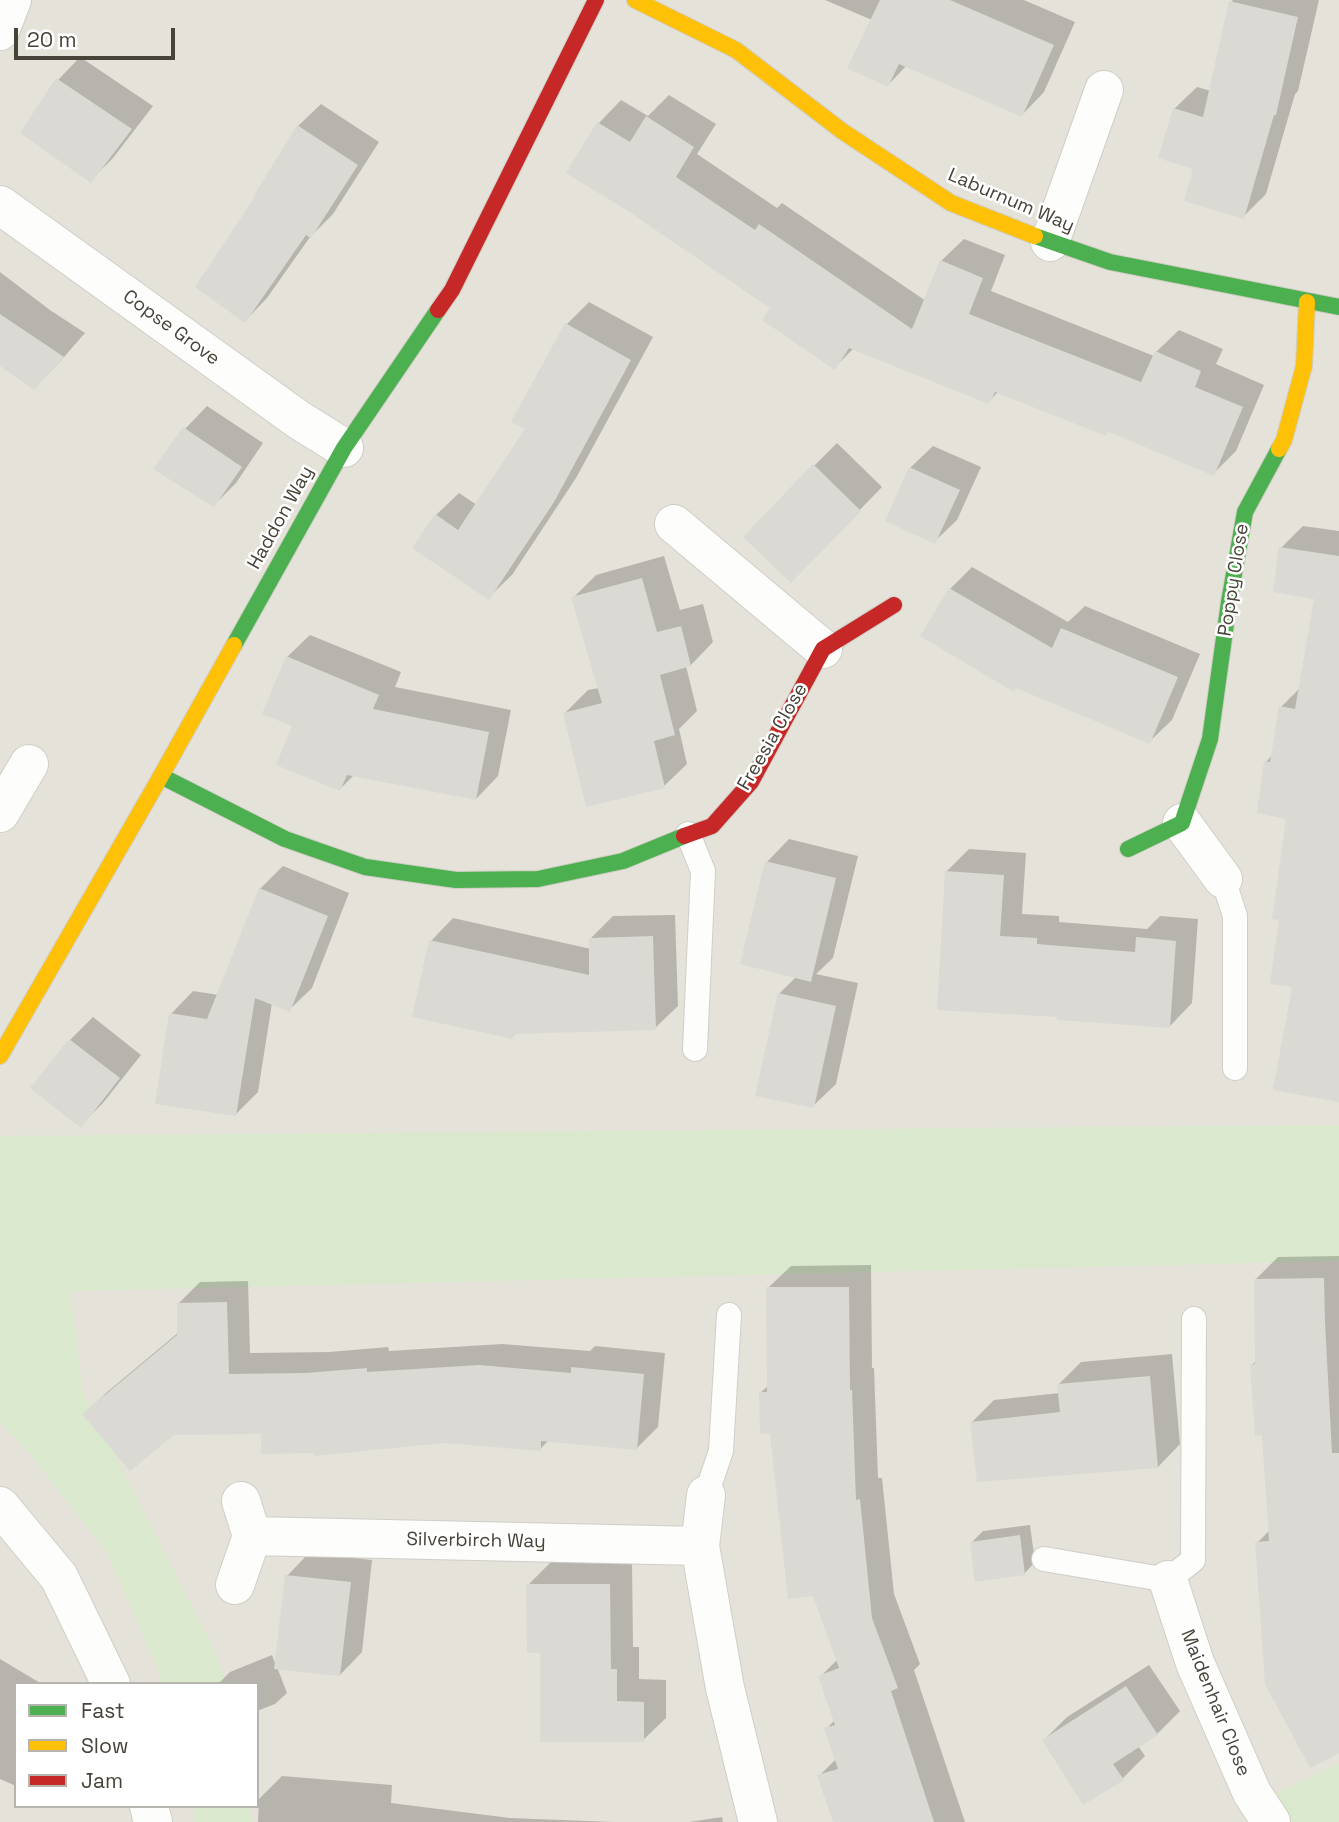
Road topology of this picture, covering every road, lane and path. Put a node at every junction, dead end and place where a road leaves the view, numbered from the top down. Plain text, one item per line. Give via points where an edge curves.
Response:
1 (12, 0) edge
2 (596, 0) edge
3 (635, 0) edge
4 (0, 31) edge
5 (1104, 90) dead end
6 (0, 205) edge
7 (1050, 242) junction
8 (1307, 302) junction
9 (1339, 307) edge
10 (344, 448) junction
11 (674, 524) dead end
12 (894, 605) dead end
13 (823, 649) junction
14 (29, 764) dead end
15 (161, 776) junction
16 (0, 813) edge
17 (1182, 823) junction
18 (688, 834) junction
19 (1128, 849) dead end
20 (1223, 879) joint
21 (695, 1049) dead end
22 (0, 1056) edge
23 (1235, 1068) dead end
24 (729, 1315) dead end
25 (1194, 1319) dead end
26 (706, 1495) joint
27 (0, 1506) edge
28 (700, 1546) junction
29 (1044, 1559) dead end
30 (1181, 1570) junction
31 (235, 1585) dead end
32 (110, 1682) edge
33 (758, 1822) edge
34 (1270, 1822) edge

1 - 4 street
2 - 10 street, Haddon Way via 452,290
3 - 7 street, Laburnum Way via 736,50 842,131 951,203
5 - 7 street
6 - 10 street, Copse Grove
7 - 8 street, Laburnum Way via 1110,262
8 - 9 street, Laburnum Way
8 - 17 street, Poppy Close via 1304,366 1284,440 1245,512 1210,739
10 - 15 street, Haddon Way
11 - 13 street
12 - 13 street, Freesia Close
13 - 18 street, Freesia Close via 751,782 712,826
14 - 16 street
15 - 18 street, Freesia Close via 285,839 353,863 456,880 538,879 623,861
15 - 22 street, Haddon Way
17 - 19 street
17 - 20 street
18 - 21 lane via 703,871
20 - 23 lane via 1235,916
24 - 26 lane via 721,1451
25 - 30 lane
26 - 28 street
27 - 32 street via 60,1577
28 - 31 street, Silverbirch Way via 247,1519
28 - 33 street via 725,1688
29 - 30 lane
30 - 34 street, Maidenhair Close via 1195,1663 1252,1793

